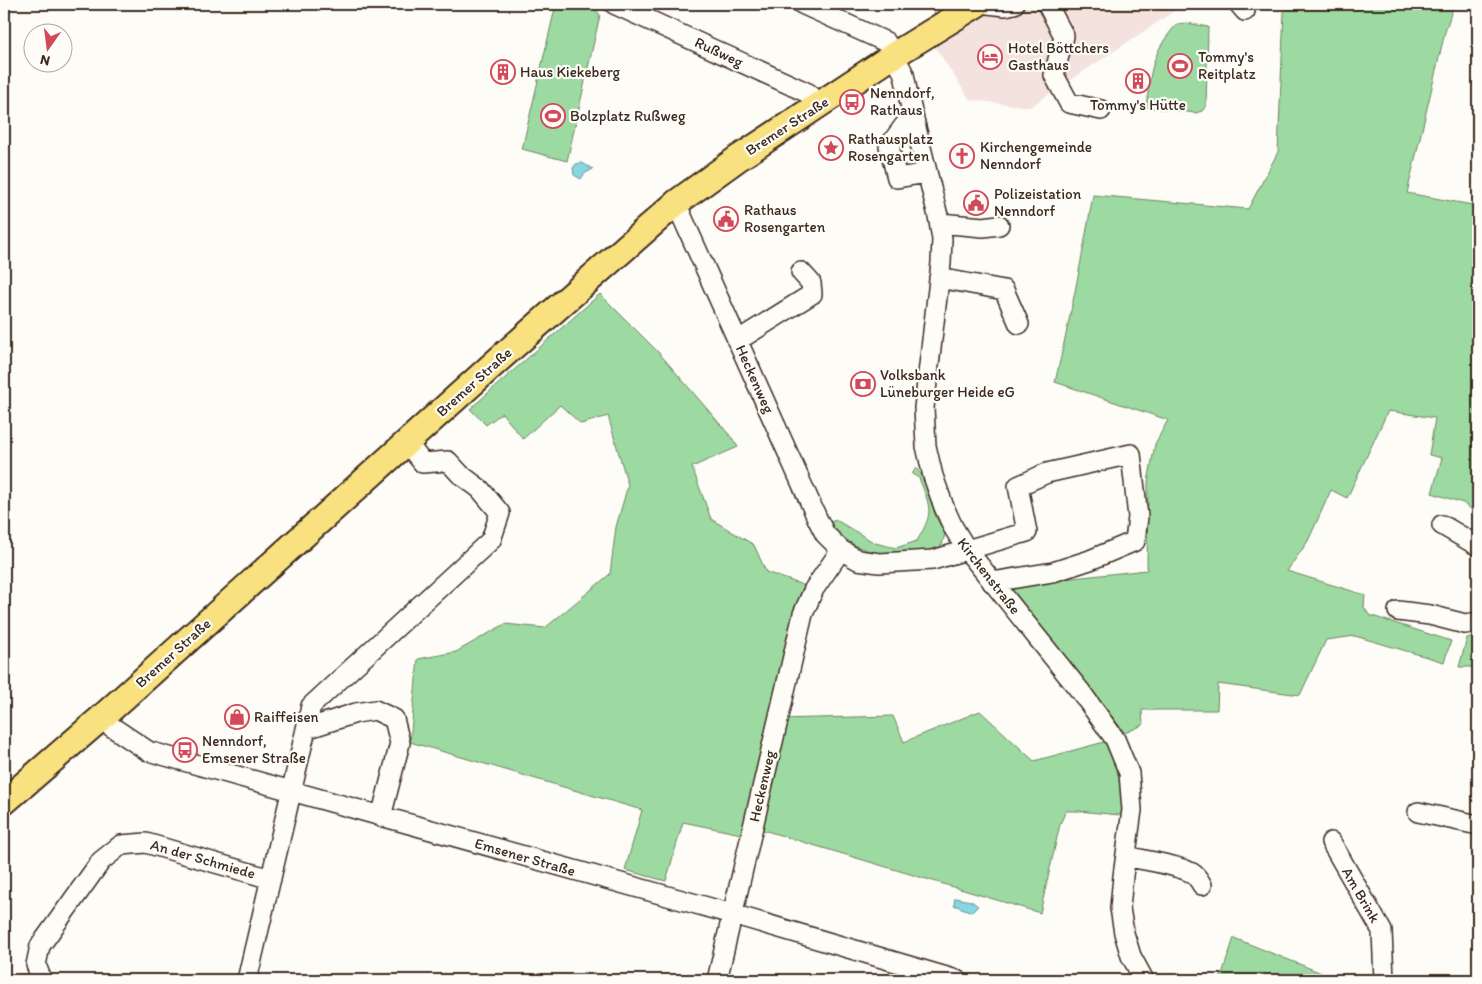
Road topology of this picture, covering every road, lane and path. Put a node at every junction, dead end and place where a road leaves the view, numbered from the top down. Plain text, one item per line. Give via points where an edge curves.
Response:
1 (614, 4) edge
2 (802, 4) edge
3 (977, 4) edge
4 (988, 4) edge
5 (1014, 4) edge
6 (1047, 4) edge
7 (894, 56) junction
8 (817, 106) junction
9 (1101, 110) dead end
10 (912, 115) junction
11 (927, 172) junction
12 (676, 203) junction
13 (940, 223) junction
14 (999, 225) dead end
15 (801, 272) dead end
16 (939, 278) junction
17 (1019, 324) dead end
18 (737, 341) junction
19 (406, 442) junction
20 (1442, 525) dead end
21 (1478, 546) edge
22 (841, 550) junction
23 (967, 550) junction
24 (992, 582) junction
25 (1398, 611) dead end
26 (1478, 622) edge
27 (100, 719) junction
28 (306, 729) junction
29 (291, 792) junction
30 (4, 802) edge
31 (1418, 812) dead end
32 (381, 817) junction
33 (1478, 825) edge
34 (1331, 842) dead end
35 (1126, 856) junction
36 (271, 879) junction
37 (1202, 885) dead end
38 (732, 914) junction
39 (42, 980) edge
40 (247, 980) edge
41 (717, 980) edge
42 (956, 980) edge
43 (1144, 980) edge
44 (1384, 980) edge

1 - 8 street, Rußweg via 808,93
2 - 7 street, Kirchenstraße via 886,42
3 - 7 main road, Bremer Straße
4 - 5 street
6 - 9 street via 1064,36 1054,75 1069,103
7 - 8 main road, Bremer Straße
7 - 10 street, Kirchenstraße via 904,74
8 - 12 main road, Bremer Straße
10 - 11 street, Kirchenstraße
10 - 11 street via 889,146 897,178
11 - 13 street, Kirchenstraße
12 - 18 street, Heckenweg
12 - 19 main road, Bremer Straße
13 - 14 street via 983,227
13 - 16 street, Kirchenstraße
15 - 18 street via 811,283 812,294
16 - 17 street via 1010,286
16 - 23 street, Kirchenstraße via 924,408 926,446 932,476 952,527
18 - 22 street, Heckenweg via 817,518 825,534
19 - 27 main road, Bremer Straße
19 - 28 street, An der Schmiede via 423,463 448,460 480,489 500,514 491,540 311,706
20 - 21 street
22 - 23 street, Heckenweg via 858,560 878,563 933,560
22 - 38 street, Heckenweg via 814,589 803,614
23 - 24 street, Kirchenstraße
23 - 24 street, Heckenweg via 1027,532 1018,486 1047,472 1131,454 1138,517 1135,541 1053,572
24 - 35 street, Kirchenstraße via 1115,739 1129,773 1132,810
25 - 26 street via 1465,624
27 - 29 street, Emsener Straße via 148,751
27 - 30 main road, Bremer Straße
28 - 29 street, An der Schmiede
28 - 32 street via 375,710 394,719 400,743
29 - 32 street, Emsener Straße
29 - 36 street, An der Schmiede
31 - 33 street
32 - 38 street, Emsener Straße
34 - 44 street, Am Brink via 1382,931
35 - 37 street via 1190,872
35 - 43 street, Kirchenstraße via 1120,908 1131,956
36 - 39 street, An der Schmiede via 146,842 121,845 100,860 40,946 36,965
36 - 40 street, An der Schmiede
38 - 41 street, Heckenweg
38 - 42 street, Emsener Straße

